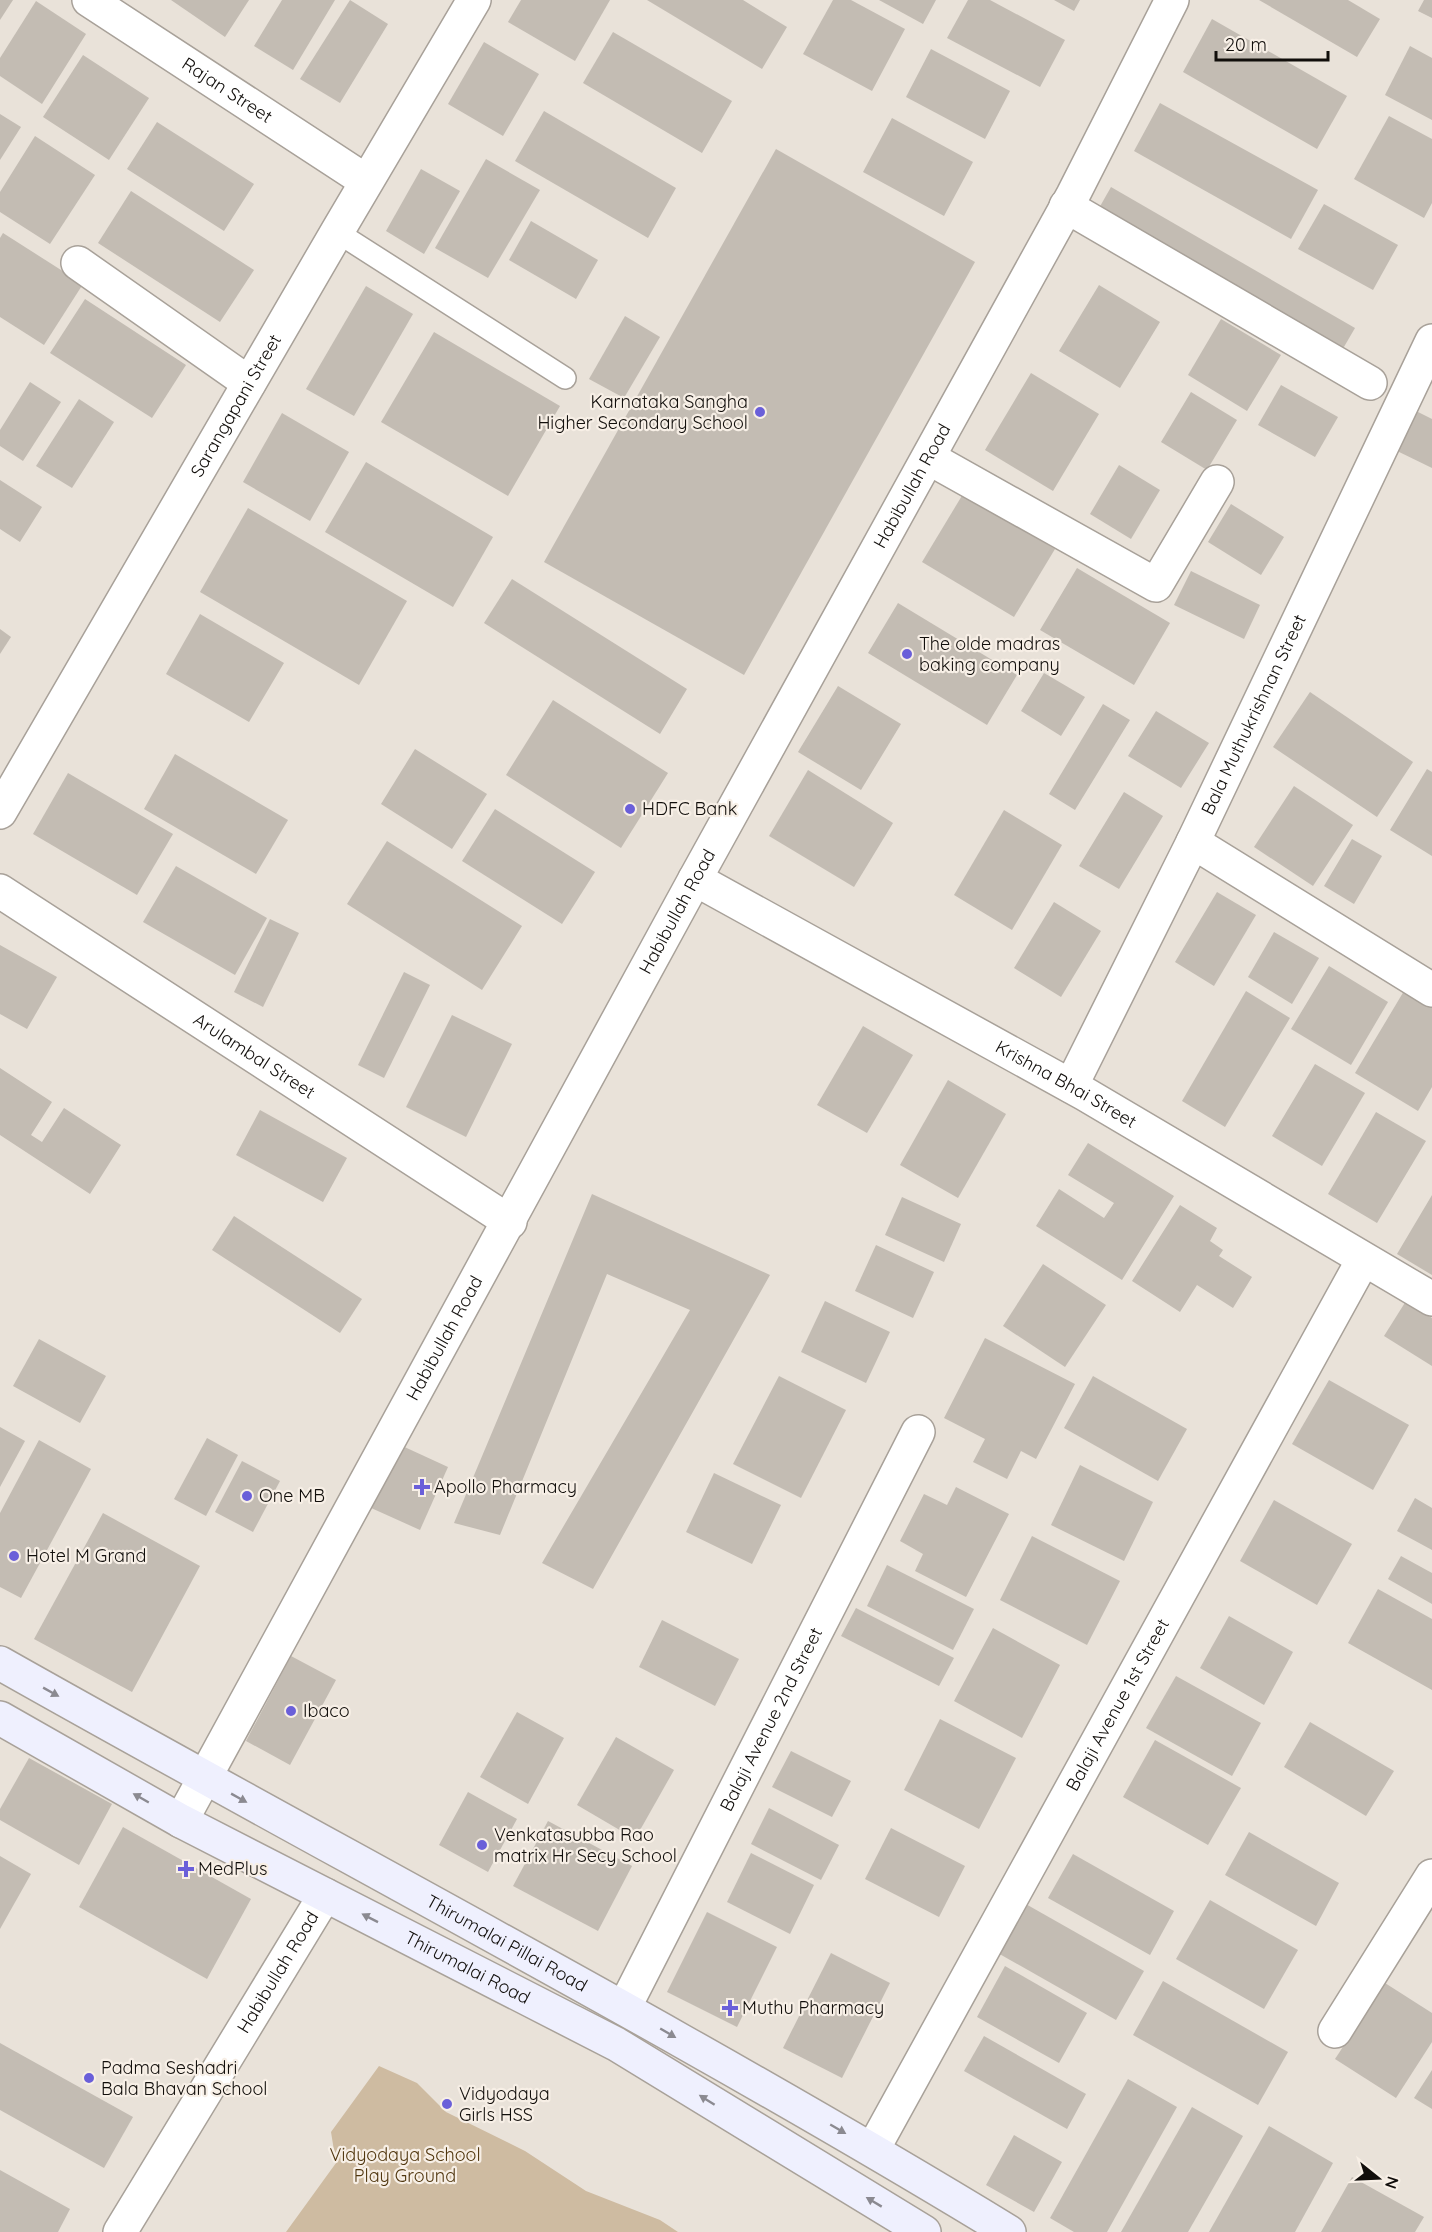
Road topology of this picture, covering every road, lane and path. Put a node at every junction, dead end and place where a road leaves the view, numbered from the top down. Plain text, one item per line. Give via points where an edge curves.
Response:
1 (89, 0) edge
2 (474, 0) edge
3 (1172, 0) edge
4 (366, 181) junction
5 (1066, 206) junction
6 (337, 232) junction
7 (78, 263) dead end
8 (1432, 341) edge
9 (565, 378) dead end
10 (249, 382) junction
11 (1370, 383) dead end
12 (1420, 395) edge
13 (929, 458) junction
14 (1217, 482) dead end
15 (0, 812) edge
16 (1193, 842) junction
17 (695, 879) junction
18 (0, 891) edge
19 (1432, 990) edge
20 (1071, 1086) junction
21 (510, 1222) junction
22 (1363, 1260) junction
23 (1432, 1299) edge
24 (918, 1432) dead end
25 (0, 1663) edge
26 (0, 1718) edge
27 (204, 1778) junction
28 (181, 1821) junction
29 (1432, 1876) edge
30 (325, 1895) junction
31 (624, 2008) junction
32 (1335, 2031) dead end
33 (873, 2149) junction
34 (120, 2232) edge
35 (924, 2232) edge
36 (1009, 2232) edge

1 - 4 street, Rajan Street
2 - 4 street, Sarangapani Street
3 - 5 street, Habibullah Road
4 - 6 street, Sarangapani Street
5 - 11 street
5 - 13 street, Habibullah Road
6 - 9 lane
6 - 10 street, Sarangapani Street
7 - 10 street
8 - 12 street, Bala Muthukrishnan Street
10 - 15 street, Sarangapani Street
12 - 16 street, Bala Muthukrishnan Street
13 - 14 street via 1156,585
13 - 17 street, Habibullah Road
16 - 19 street
16 - 20 street, Bala Muthukrishnan Street
17 - 20 street, Krishna Bhai Street
17 - 21 street, Habibullah Road
18 - 21 street, Arulambal Street
20 - 22 street, Krishna Bhai Street
21 - 27 street, Habibullah Road
22 - 23 street, Krishna Bhai Street
22 - 33 street, Balaji Avenue 1st Street
24 - 31 street, Balaji Avenue 2nd Street
25 -> 27 main road, Thirumalai Pillai Road
28 -> 26 main road, Thirumalai Road
27 - 28 street, Habibullah Road
27 -> 31 main road, Thirumalai Pillai Road
28 - 30 main road, Thirumalai Road
29 - 32 street
30 - 34 street, Habibullah Road
35 -> 30 main road, Thirumalai Road via 616,2044
31 -> 33 main road, Thirumalai Pillai Road
33 - 36 main road, Thirumalai Pillai Road

